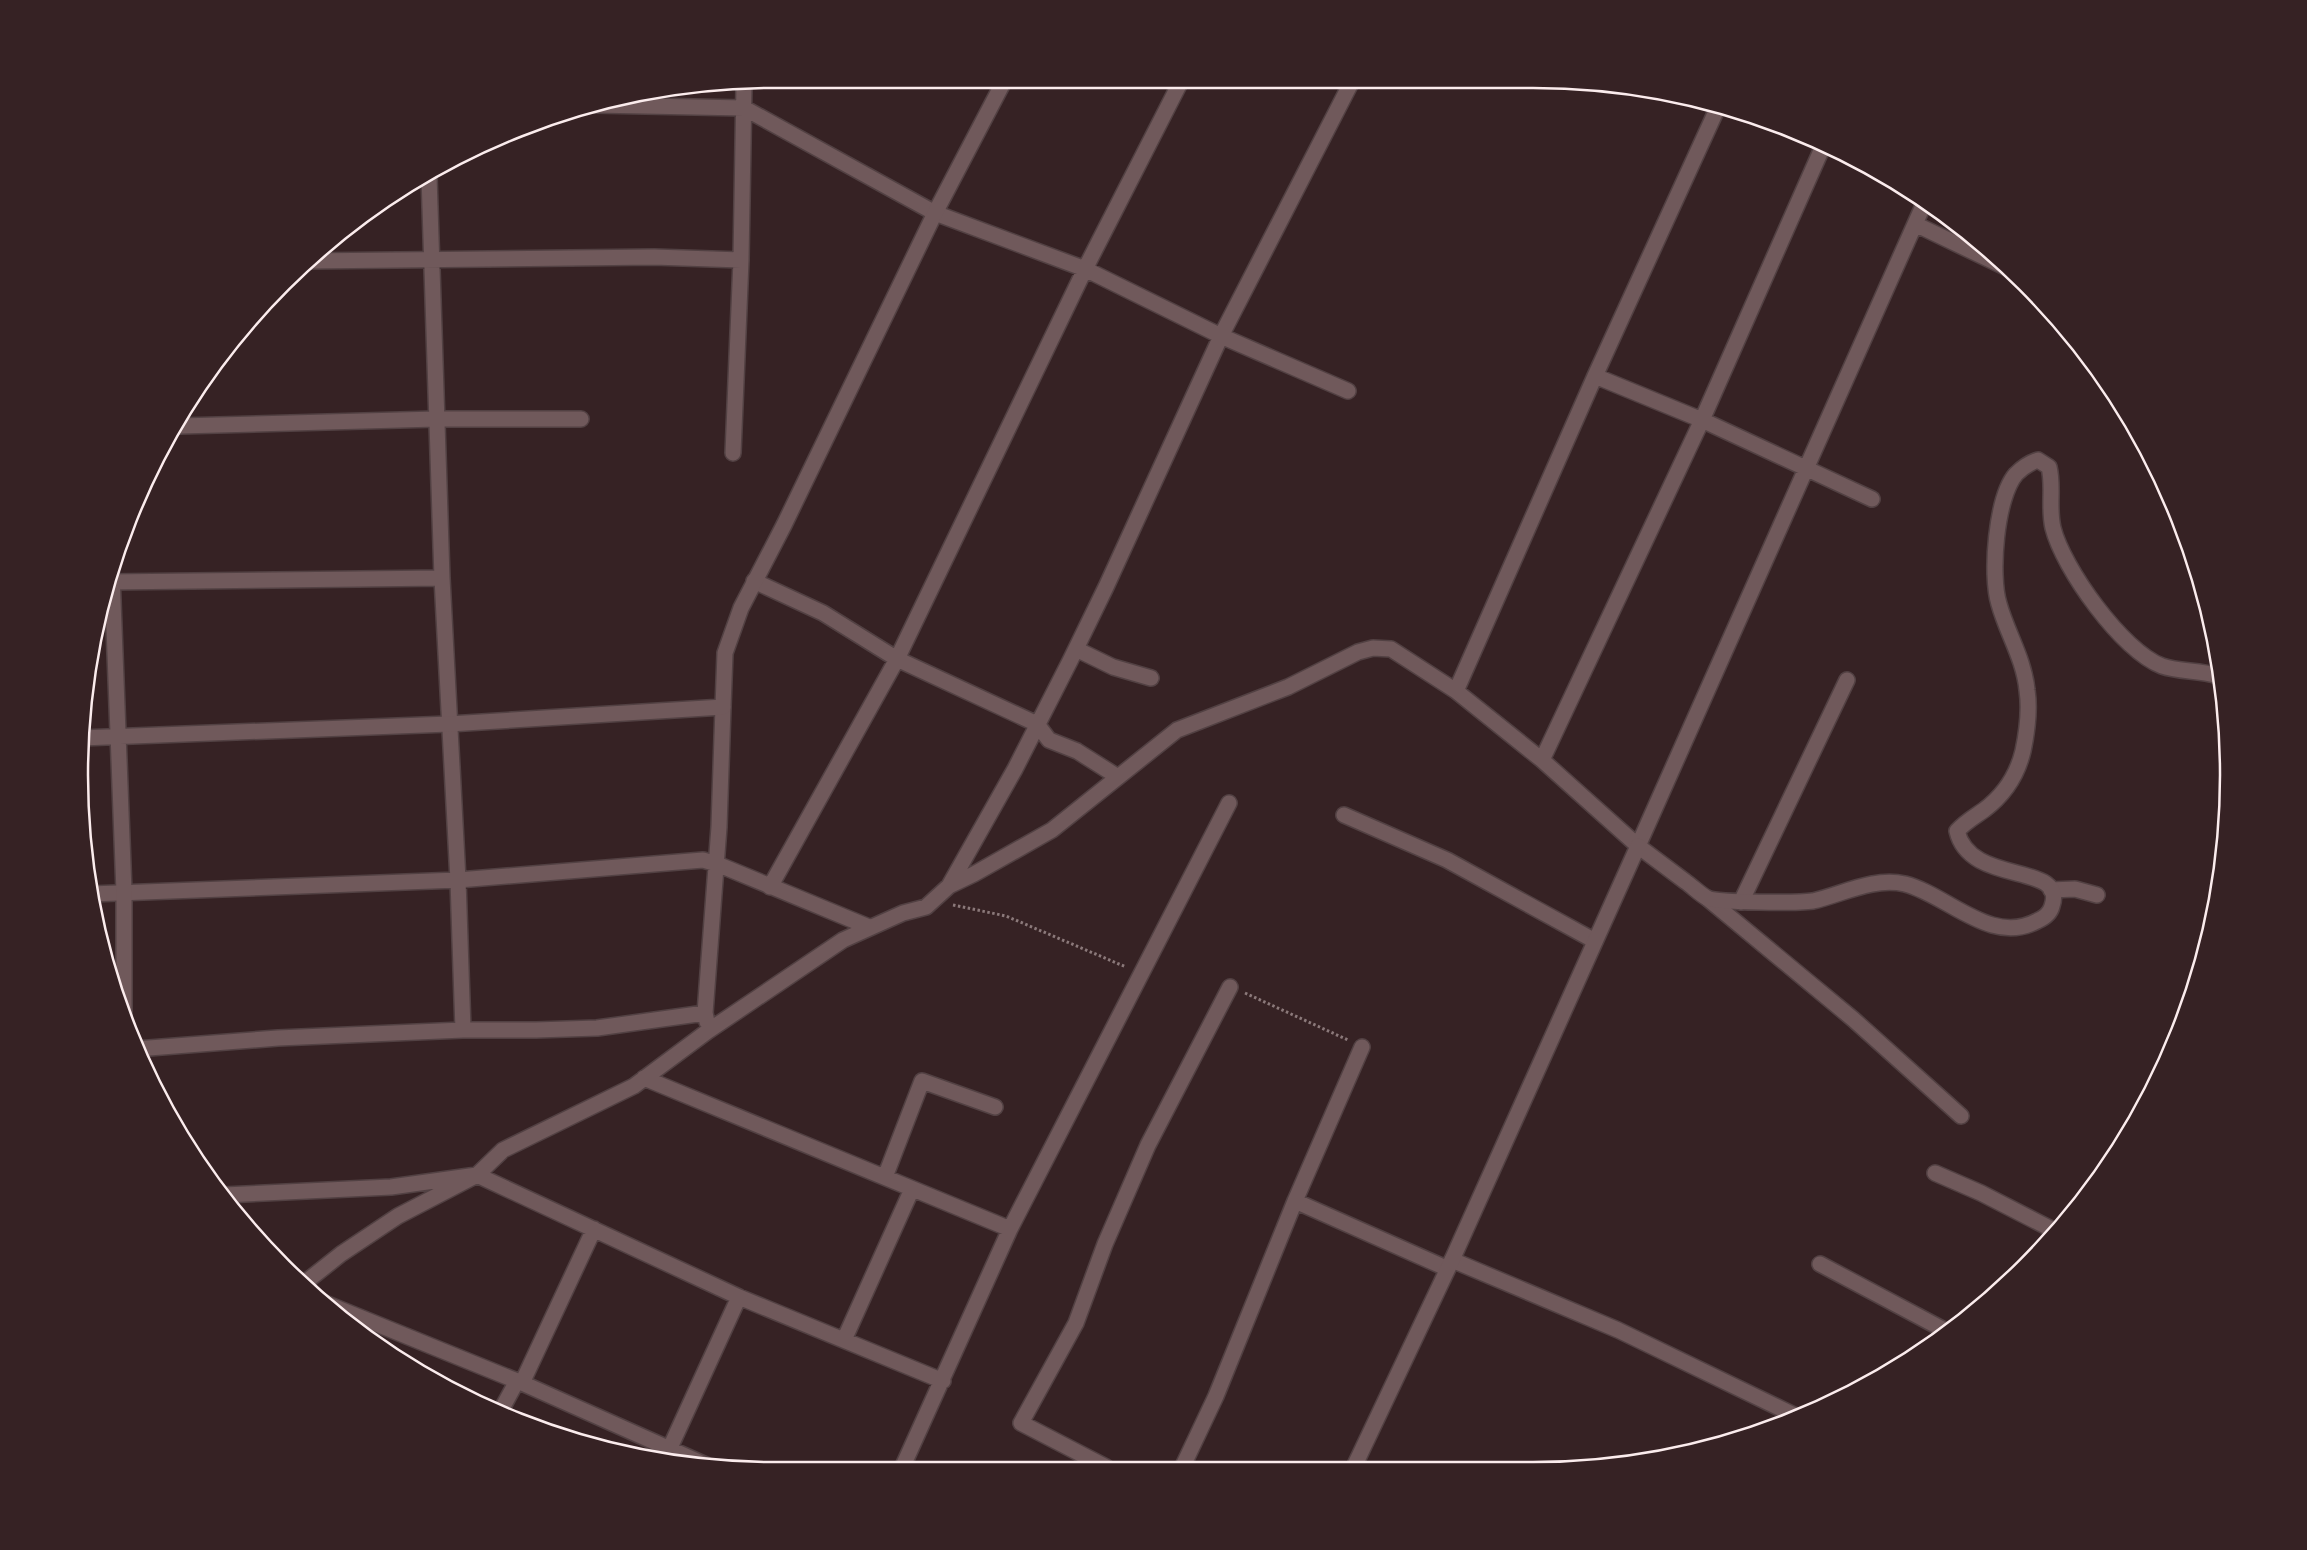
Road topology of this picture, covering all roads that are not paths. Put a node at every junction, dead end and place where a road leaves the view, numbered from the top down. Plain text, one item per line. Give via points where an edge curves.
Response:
1 (1000, 88) edge
2 (1177, 88) edge
3 (1348, 88) edge
4 (744, 89) edge
5 (752, 89) edge
6 (621, 106) edge
7 (744, 108) junction
8 (1715, 113) edge
9 (1821, 151) edge
10 (429, 181) edge
11 (1922, 209) edge
12 (936, 213) junction
13 (1915, 224) junction
14 (1983, 257) edge
15 (432, 259) junction
16 (741, 260) junction
17 (319, 261) edge
18 (1085, 269) junction
19 (1221, 336) junction
20 (1595, 376) junction
21 (1348, 391) dead end
22 (436, 419) junction
23 (581, 419) dead end
24 (1702, 420) junction
25 (183, 426) edge
26 (732, 453) dead end
27 (1806, 470) junction
28 (1872, 499) dead end
29 (442, 578) junction
30 (116, 580) edge
31 (754, 582) junction
32 (112, 595) edge
33 (1076, 649) junction
34 (897, 659) junction
35 (2212, 674) edge
36 (1151, 678) dead end
37 (1847, 680) dead end
38 (1456, 691) junction
39 (723, 707) junction
40 (449, 724) junction
41 (1036, 724) junction
42 (119, 735) junction
43 (89, 737) edge
44 (1542, 760) junction
45 (1118, 777) junction
46 (1229, 803) dead end
47 (1344, 815) dead end
48 (1638, 846) junction
49 (717, 864) junction
50 (458, 880) junction
51 (949, 886) junction
52 (770, 887) junction
53 (2051, 890) junction
54 (124, 892) junction
55 (98, 894) edge
56 (2097, 895) dead end
57 (1707, 898) junction
58 (1741, 902) junction
59 (868, 927) junction
60 (1595, 940) junction
61 (1230, 987) road end
62 (124, 996) edge
63 (705, 1013) junction
64 (463, 1030) junction
65 (708, 1031) junction
66 (1362, 1047) road end
67 (145, 1048) edge
68 (644, 1078) junction
69 (995, 1107) dead end
70 (1961, 1116) dead end
71 (1935, 1172) dead end
72 (477, 1175) junction
73 (885, 1177) junction
74 (912, 1189) junction
75 (231, 1195) edge
76 (1295, 1201) junction
77 (2049, 1228) edge
78 (594, 1229) junction
79 (1010, 1229) junction
80 (1449, 1264) junction
81 (1820, 1264) dead end
82 (308, 1279) edge
83 (740, 1297) junction
84 (345, 1311) edge
85 (1940, 1328) edge
86 (844, 1340) junction
87 (520, 1382) junction
88 (943, 1382) junction
89 (504, 1406) edge
90 (1789, 1412) edge
91 (661, 1453) edge
92 (669, 1454) edge
93 (905, 1462) edge
94 (1097, 1462) edge
95 (1185, 1462) edge
96 (1356, 1462) edge

1 - 12 street
2 - 18 street
3 - 19 street
4 - 7 street
5 - 7 street
6 - 7 street
7 - 12 street
7 - 16 street
8 - 20 street
9 - 24 street
10 - 15 street
11 - 13 street
12 - 18 street
12 - 31 street
13 - 14 street
13 - 27 street
15 - 16 street
15 - 17 street
15 - 22 street
16 - 26 street
18 - 19 street
18 - 34 street
19 - 21 street
19 - 33 street
20 - 24 street
20 - 38 street
22 - 23 street
22 - 25 street
22 - 29 street
24 - 27 street
24 - 44 street
27 - 28 street
27 - 48 street
29 - 30 street
29 - 40 street
31 - 34 street via 823,613
31 - 39 street via 740,608 725,652
32 - 42 street
33 - 36 street via 1113,667
33 - 41 street
34 - 41 street
34 - 52 street
35 - 53 street via 2162,666 2122,638 2085,590 2059,546 2050,514 2052,478 2049,467 2038,460 2027,464 2015,475 2000,514 1996,585 2027,690 2026,731 2010,783 2000,797 1963,823 1957,831 1970,856 2003,871 2040,879 2050,885
37 - 58 street
38 - 44 street
38 - 45 street via 1391,649 1373,648 1358,652 1288,687 1177,730
39 - 40 street
39 - 49 street
40 - 42 street
40 - 50 street
41 - 45 street via 1049,740
41 - 51 street via 1015,769
42 - 43 street
42 - 54 street
44 - 48 street
45 - 51 street via 1052,830
46 - 79 street
47 - 60 street via 1447,860
48 - 57 street
48 - 60 street
49 - 50 street via 703,860
49 - 52 street
49 - 63 street
50 - 54 street
50 - 64 street
51 - 59 street via 926,907
52 - 59 street
53 - 56 street via 2076,889
53 - 58 street via 2053,905 2048,915 2027,927 2014,929 1992,926 1904,884 1861,886 1811,901
54 - 55 street
54 - 62 street
57 - 58 street
57 - 70 street via 1853,1019
59 - 65 street via 843,940
60 - 80 street
61 - 94 street via 1148,1145 1076,1323 1021,1422
63 - 64 street via 597,1028
63 - 65 street
64 - 67 street via 278,1038
65 - 68 street
66 - 76 street
68 - 72 street via 634,1086 503,1150
68 - 73 street
69 - 73 street via 922,1082
71 - 77 street
72 - 75 street via 391,1187
72 - 78 street
72 - 82 street via 398,1216
73 - 74 street
74 - 79 street
74 - 86 street
76 - 80 street
76 - 95 street via 1216,1396
78 - 83 street
78 - 87 street
79 - 88 street
80 - 90 street via 1618,1330
80 - 96 street
81 - 85 street
83 - 86 street
83 - 92 street
84 - 87 street
86 - 88 street
87 - 89 street
87 - 91 street
88 - 93 street

